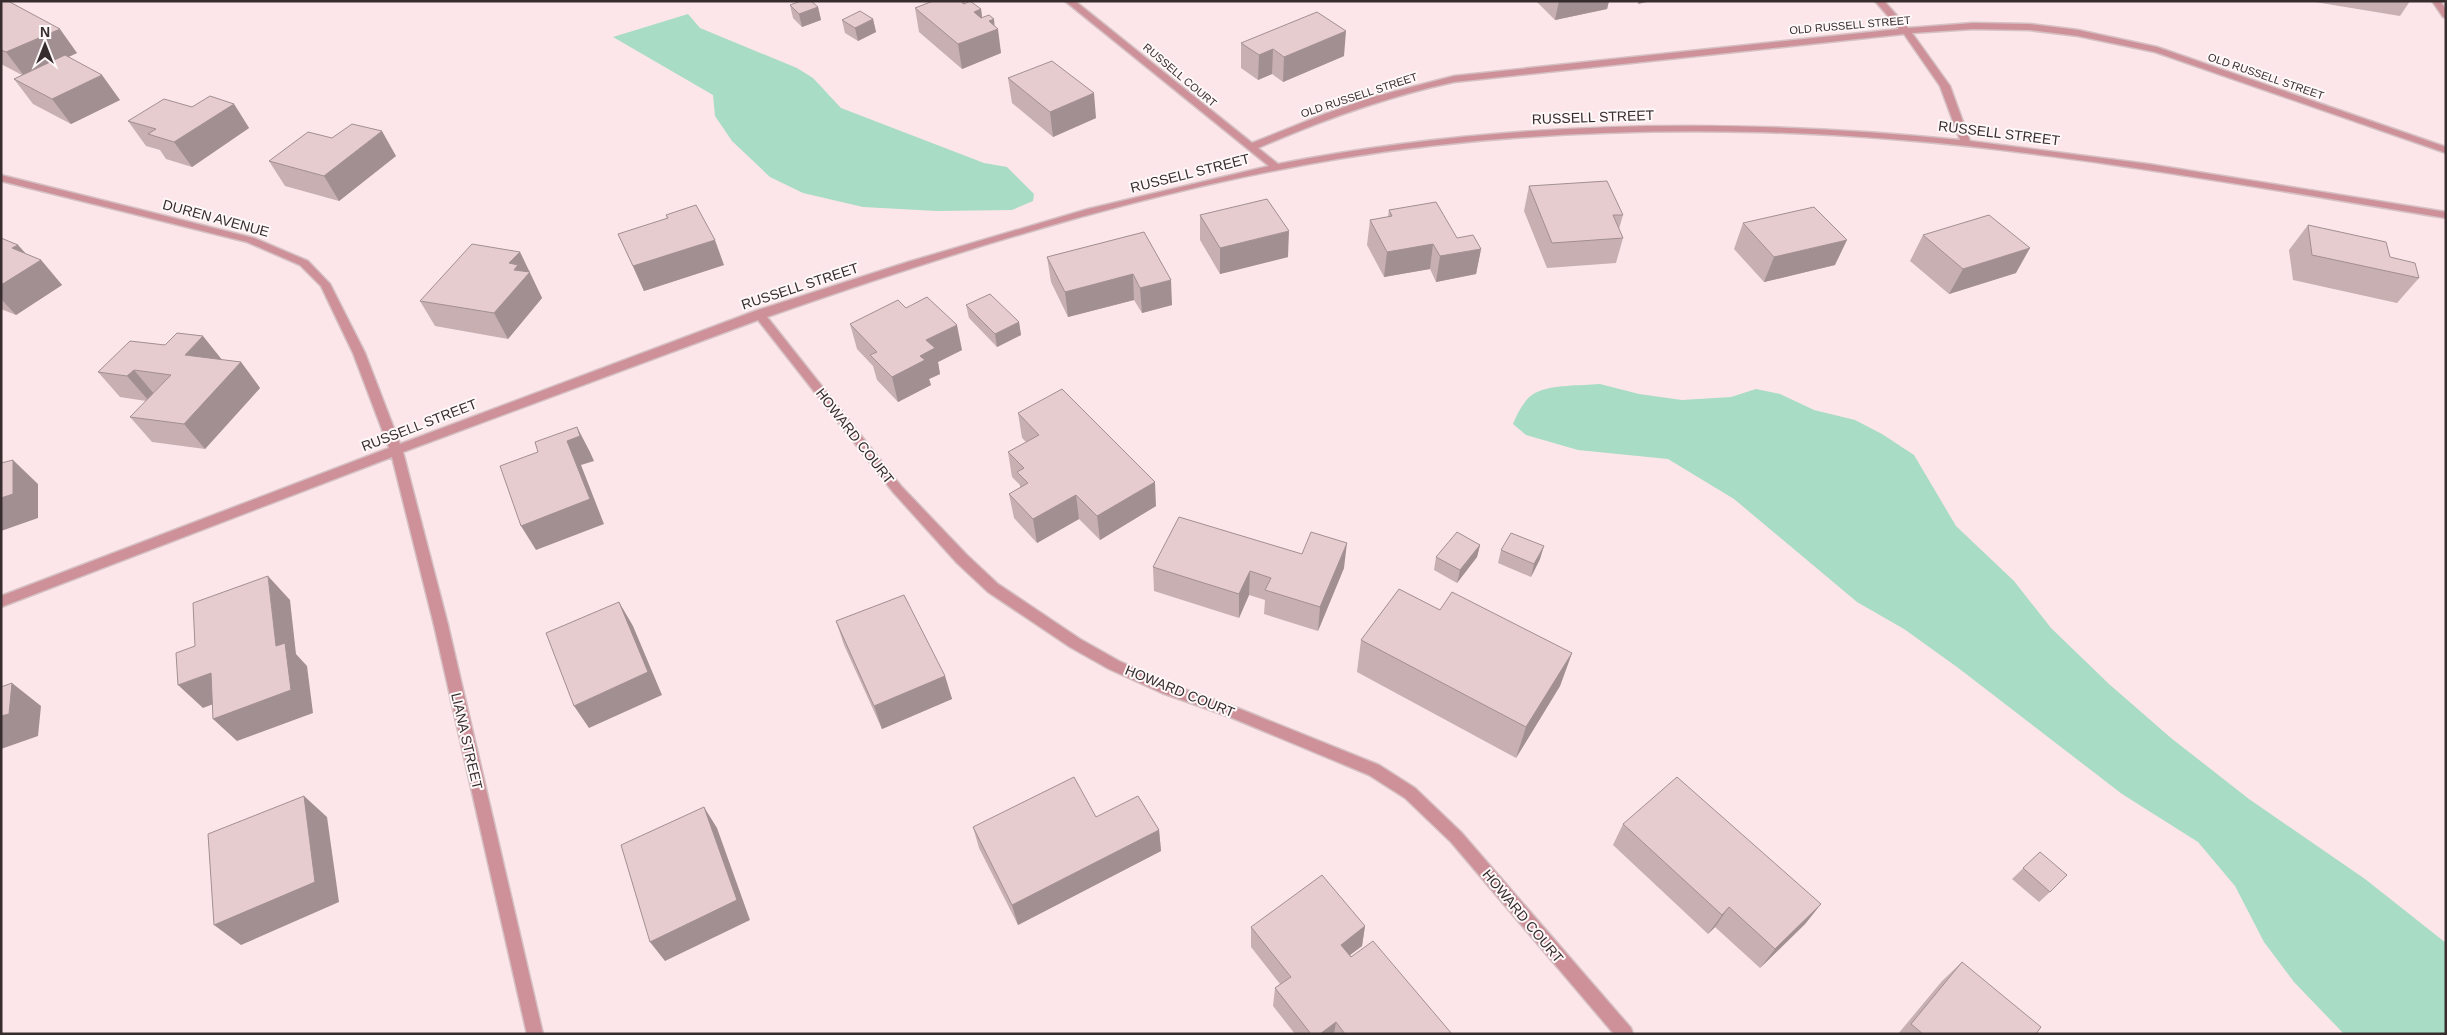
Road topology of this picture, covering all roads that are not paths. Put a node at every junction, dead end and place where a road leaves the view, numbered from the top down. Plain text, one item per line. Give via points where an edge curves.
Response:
1 (1069, 1) edge
2 (1879, 1) edge
3 (2436, 1) edge
4 (2446, 15) edge
5 (1906, 31) junction
6 (1966, 143) junction
7 (1250, 147) junction
8 (2446, 150) edge
9 (1276, 168) junction
10 (1, 178) edge
11 (2446, 215) edge
12 (759, 314) junction
13 (396, 450) junction
14 (1, 602) edge
15 (535, 1034) edge
16 (1625, 1034) edge

1 - 7 street, RUSSELL COURT
2 - 5 street
3 - 4 street
5 - 6 street via 1945,86
5 - 7 street, OLD RUSSELL STREET via 1454,79 1369,102
5 - 8 street, OLD RUSSELL STREET via 2001,26 2106,38 2185,59
6 - 9 street, RUSSELL STREET via 1758,129 1553,133 1412,146
6 - 11 street, RUSSELL STREET
7 - 9 street, RUSSELL COURT
9 - 12 street, RUSSELL STREET via 1042,226
10 - 13 street, DUREN AVENUE via 243,238 304,263 325,284 340,311
12 - 13 street, RUSSELL STREET
12 - 16 street, HOWARD COURT via 898,489 993,588 1114,665 1374,770 1410,793 1456,837
13 - 14 street, RUSSELL STREET
13 - 15 street, LIANA STREET via 441,625

